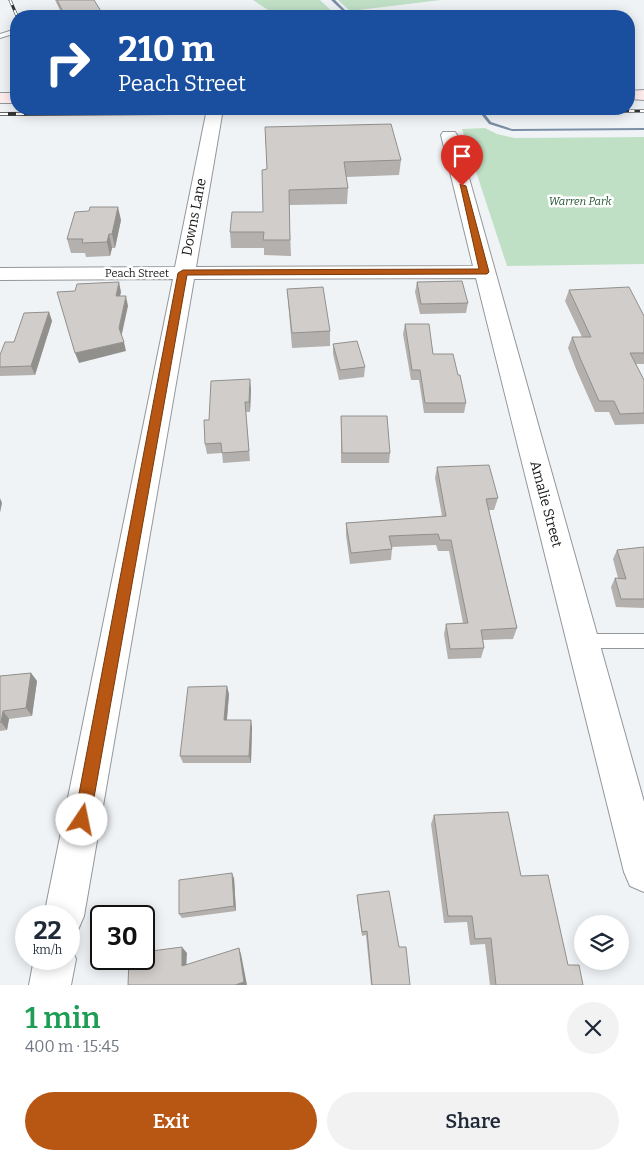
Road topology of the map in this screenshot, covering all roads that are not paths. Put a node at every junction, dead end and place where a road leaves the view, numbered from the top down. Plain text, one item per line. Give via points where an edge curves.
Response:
1 (214, 115) edge
2 (449, 135) dead end
3 (484, 272) junction
4 (183, 273) junction
5 (0, 274) edge
6 (583, 641) junction
7 (644, 641) edge
8 (644, 872) edge
9 (66, 905) edge
10 (53, 970) edge
11 (50, 985) edge

1 - 4 street, Downs Lane
2 - 3 street, Amalie Street
3 - 4 street, Peach Street
3 - 6 street, Amalie Street
4 - 5 street, Peach Street
4 - 9 street, Downs Lane
6 - 7 lane
6 - 8 street, Amalie Street
10 - 11 street

